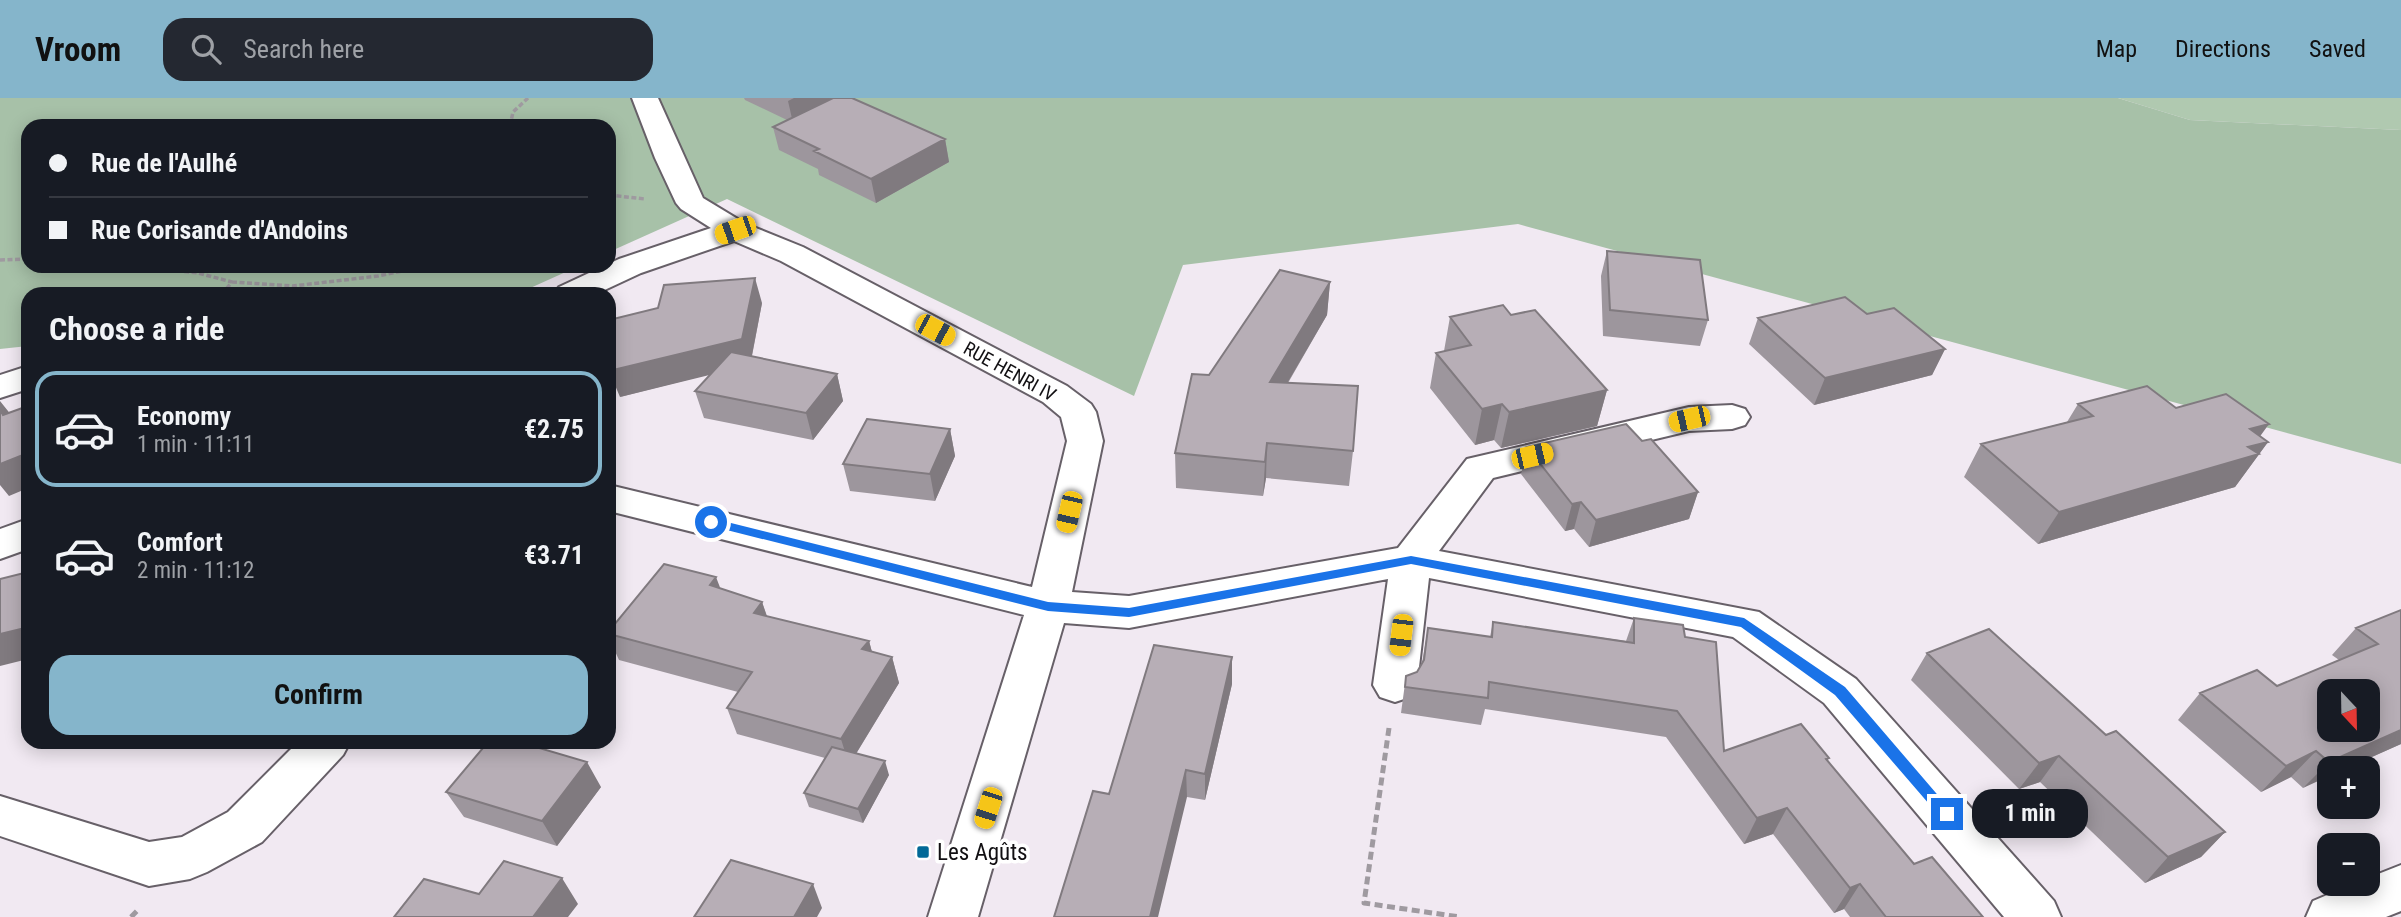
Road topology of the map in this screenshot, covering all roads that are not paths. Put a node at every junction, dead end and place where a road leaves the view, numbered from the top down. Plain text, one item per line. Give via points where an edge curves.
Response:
1 (645, 98) edge
2 (735, 230) junction
3 (616, 273) edge
4 (616, 273) edge
5 (585, 287) edge
6 (21, 380) edge
7 (0, 387) edge
8 (1732, 417) dead end
9 (616, 498) edge
10 (21, 536) edge
11 (0, 545) edge
12 (1411, 560) junction
13 (1048, 606) junction
14 (1395, 685) road end
15 (320, 749) edge
16 (0, 816) edge
17 (2401, 887) edge
18 (953, 917) edge
19 (2036, 917) edge
20 (2331, 917) edge

1 - 2 street, RUE HENRI IV via 691,204
2 - 3 street
2 - 13 street, RUE HENRI IV via 804,261 1055,394 1078,412 1085,441
4 - 5 street
6 - 7 street
8 - 12 street via 1689,419 1480,467
9 - 13 street
10 - 11 street
12 - 13 street via 1129,612
12 - 14 street
12 - 19 street via 1744,623 1840,691
13 - 18 street, RUE HENRI IV
15 - 16 street via 245,827 190,857 149,864
17 - 20 street

